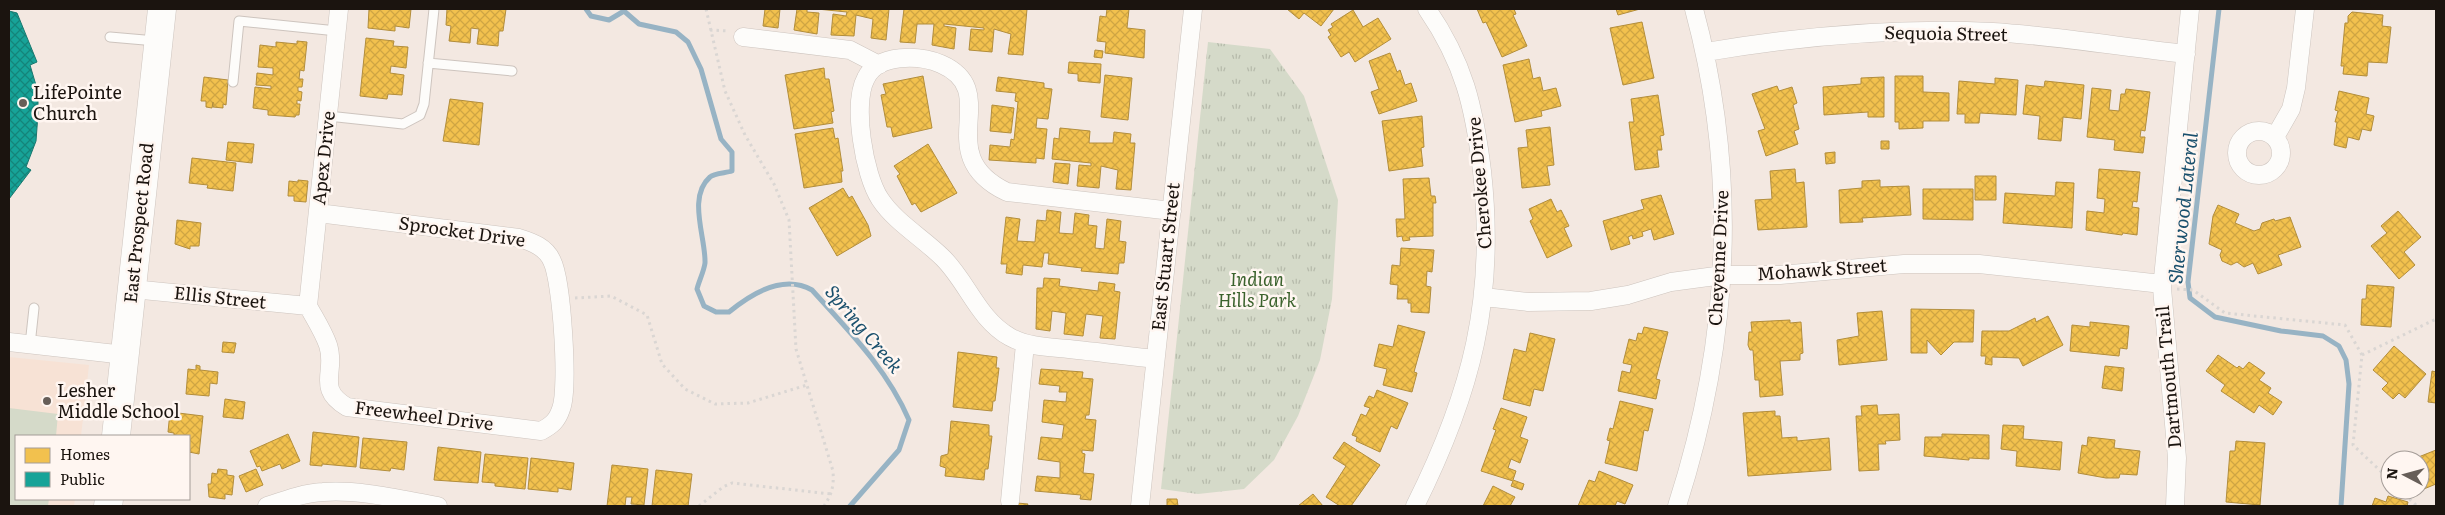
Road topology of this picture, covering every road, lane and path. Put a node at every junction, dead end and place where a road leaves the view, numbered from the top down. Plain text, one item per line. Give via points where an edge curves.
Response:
1 (162, 9) edge
2 (340, 9) edge
3 (434, 9) edge
4 (706, 9) edge
5 (1193, 9) edge
6 (1427, 9) edge
7 (1694, 9) edge
8 (2190, 9) edge
9 (2305, 9) edge
10 (337, 31) junction
11 (110, 37) dead end
12 (743, 37) dead end
13 (158, 41) junction
14 (1706, 52) junction
15 (2186, 54) junction
16 (428, 62) junction
17 (880, 65) junction
18 (512, 71) dead end
19 (233, 82) dead end
20 (328, 116) junction
21 (2275, 137) dead end
22 (1172, 211) junction
23 (318, 213) junction
24 (1723, 275) junction
25 (2162, 284) junction
26 (132, 289) junction
27 (2181, 289) dead end
28 (1484, 297) junction
29 (559, 299) junction
30 (308, 306) junction
31 (34, 308) dead end
32 (2436, 319) edge
33 (9, 342) edge
34 (30, 344) junction
35 (1025, 344) junction
36 (124, 355) junction
37 (2362, 355) junction
38 (1155, 359) junction
39 (807, 385) junction
40 (554, 424) joint
41 (116, 435) edge
42 (2380, 471) edge
43 (831, 494) junction
44 (1010, 501) dead end
45 (267, 506) edge
46 (438, 506) edge
47 (699, 506) edge
48 (824, 506) edge
49 (1140, 506) edge
50 (1416, 506) edge
51 (1677, 506) edge
52 (2175, 506) edge

1 - 13 main road, East Prospect Road
2 - 10 street, Apex Drive
3 - 16 lane
4 - 39 path via 725,91 786,209 791,232 796,348
5 - 22 street, East Stuart Street
6 - 28 street, Cherokee Drive via 1457,61 1476,121 1486,214
7 - 14 street, Cheyenne Drive
8 - 15 street, Dartmouth Trail
9 - 21 street via 2291,109
10 - 19 lane via 239,20
10 - 20 street, Apex Drive
11 - 13 lane
12 - 17 street via 850,50
13 - 26 main road, East Prospect Road
14 - 15 street, Sequoia Street via 1780,40 1901,31 1994,32
14 - 24 street, Cheyenne Drive via 1718,117 1723,170
15 - 25 street, Dartmouth Trail
16 - 18 lane
16 - 20 lane via 422,110 416,119 403,124
17 - 22 street via 910,57 940,64 961,78 971,108 968,148 977,169 993,185 1015,194
17 - 35 street via 866,77 860,103 868,165 880,198 888,210 943,258 994,326
20 - 23 street, Apex Drive
22 - 38 street, East Stuart Street
23 - 29 street, Sprocket Drive via 519,238 538,244 552,259
23 - 30 street, Apex Drive
24 - 25 street, Mohawk Street via 1780,275 1904,264 1979,264
24 - 28 street, Mohawk Street via 1672,282 1628,295 1591,301 1528,302
24 - 51 street, Cheyenne Drive via 1704,413
25 - 52 street, Dartmouth Trail via 2176,458
26 - 30 street, Ellis Street
26 - 36 main road, East Prospect Road
27 - 37 path via 2193,290 2224,313 2340,323
28 - 50 street, Cherokee Drive via 1468,378 1454,420
29 - 39 path via 611,296 647,315 662,364 686,389 715,404 748,403
29 - 40 street, Sprocket Drive via 566,372 562,408
30 - 40 street, Freewheel Drive via 328,346 327,385 335,400 346,407 541,431
31 - 34 lane
32 - 37 path
33 - 34 street
34 - 36 street
35 - 38 street
35 - 44 street
36 - 41 main road, East Prospect Road
37 - 42 path via 2353,445
38 - 49 street, East Stuart Street
39 - 43 path via 833,471
43 - 47 path via 732,483
43 - 48 path
45 - 46 street via 324,491

